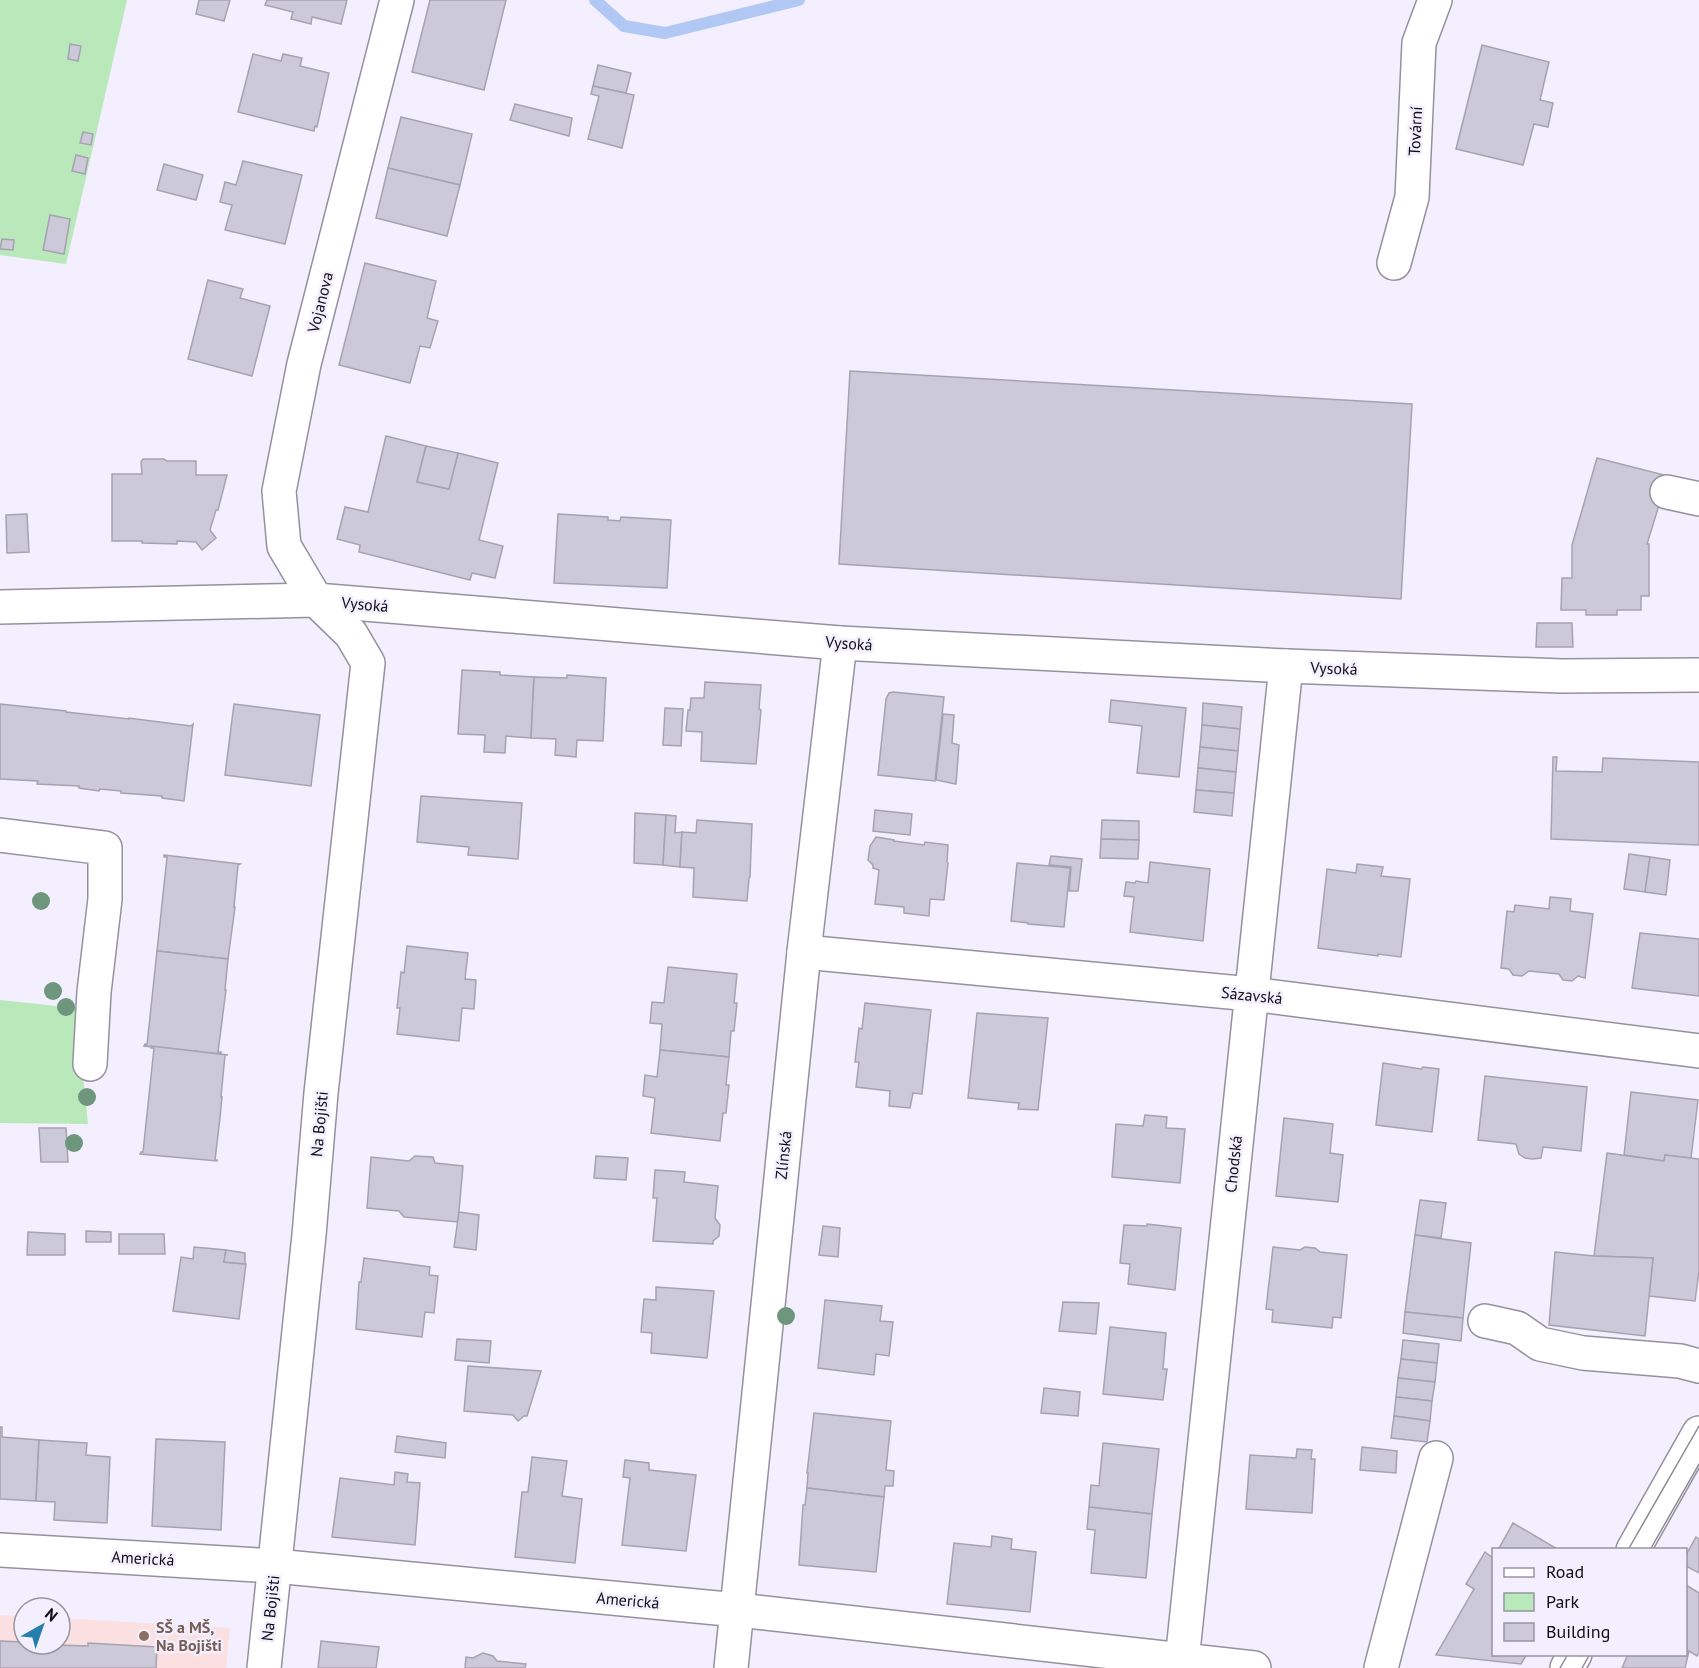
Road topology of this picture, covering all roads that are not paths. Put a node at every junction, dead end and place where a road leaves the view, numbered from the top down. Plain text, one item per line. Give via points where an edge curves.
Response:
1 (397, 0) edge
2 (1435, 0) edge
3 (1394, 263) dead end
4 (1667, 492) dead end
5 (1699, 499) edge
6 (316, 600) junction
7 (0, 607) edge
8 (840, 643) junction
9 (1286, 666) junction
10 (1699, 675) edge
11 (0, 835) edge
12 (804, 952) junction
13 (1251, 994) junction
14 (1699, 1051) edge
15 (90, 1064) dead end
16 (1485, 1322) dead end
17 (1699, 1366) edge
18 (1699, 1433) edge
19 (1436, 1458) dead end
20 (1635, 1548) edge
21 (0, 1550) edge
22 (275, 1566) junction
23 (738, 1610) junction
24 (1182, 1661) junction
25 (264, 1668) edge
26 (731, 1668) edge
27 (1254, 1668) edge
28 (1381, 1668) edge

1 - 6 street, Vojanova via 304,364 279,491 284,546
2 - 3 street, Tovární via 1419,43 1412,197
4 - 5 street
6 - 7 street, Vysoká
6 - 8 street, Vysoká
6 - 22 street, Na Bojišti via 351,634 368,663
8 - 9 street, Vysoká
8 - 12 street, Zlínská
9 - 10 street, Vysoká via 1562,676
9 - 13 street, Chodská
11 - 15 street via 105,848 105,898
12 - 13 street, Sázavská
12 - 23 street, Zlínská
13 - 14 street, Sázavská
13 - 24 street, Chodská
16 - 17 street via 1516,1328 1540,1344 1582,1353
18 - 20 street
19 - 28 street
21 - 22 street, Americká
22 - 23 street, Americká
22 - 25 street, Na Bojišti
23 - 24 street, Americká
23 - 26 street, Zlínská
24 - 27 street, Americká

